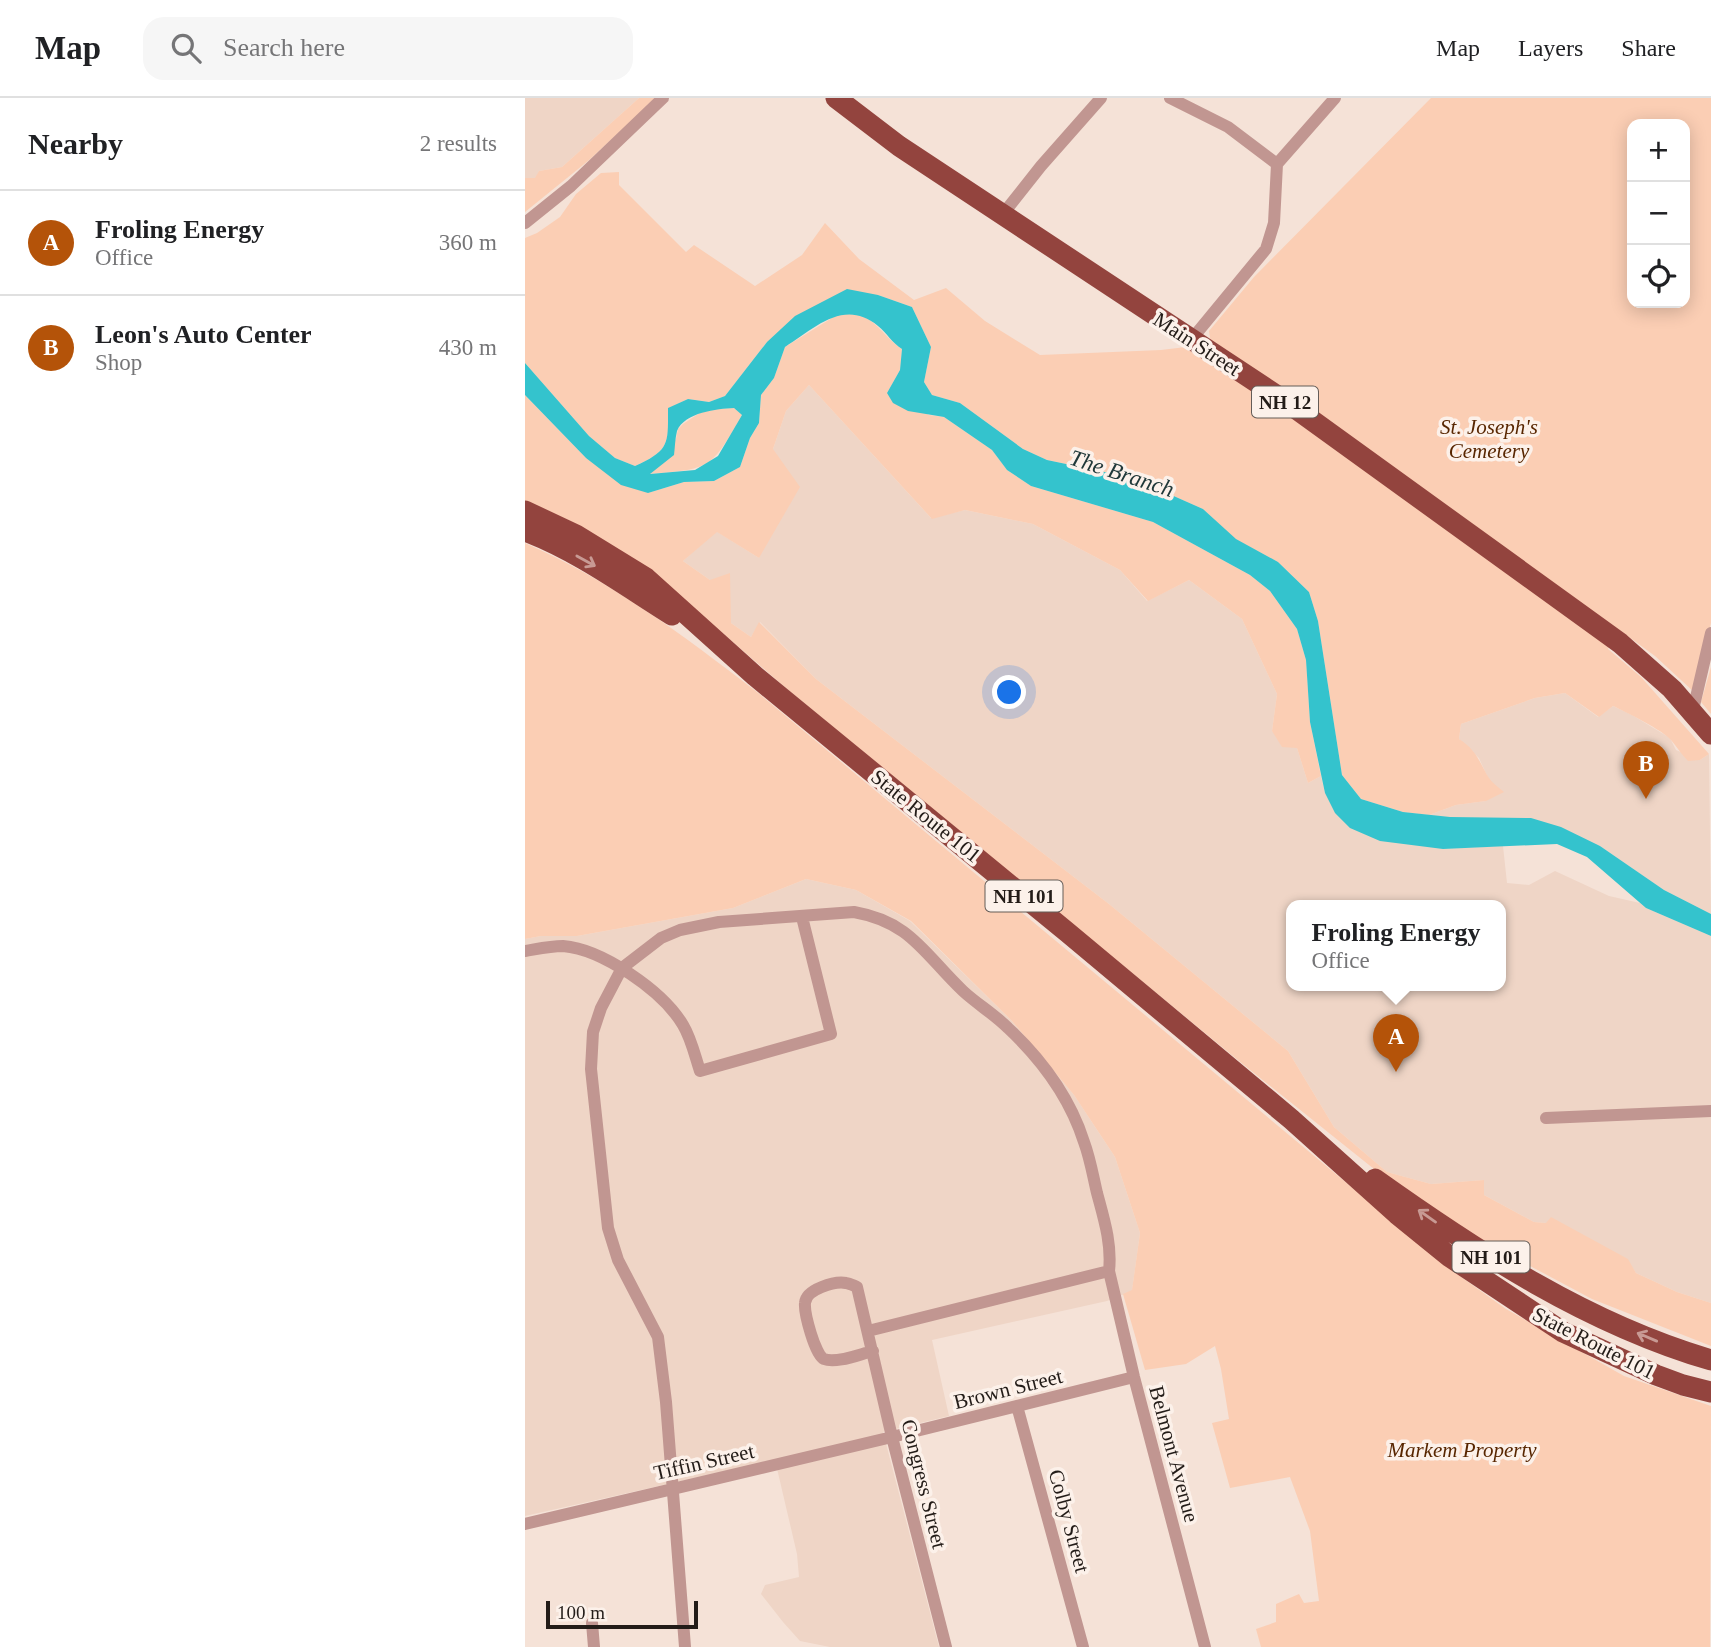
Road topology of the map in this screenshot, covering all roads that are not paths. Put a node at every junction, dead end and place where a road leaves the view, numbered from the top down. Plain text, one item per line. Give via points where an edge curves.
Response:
1 (663, 98) edge
2 (836, 98) edge
3 (1101, 98) edge
4 (1170, 98) edge
5 (1335, 98) edge
6 (1277, 164) junction
7 (1003, 214) junction
8 (525, 223) edge
9 (1191, 340) junction
10 (525, 512) edge
11 (525, 531) edge
12 (1711, 634) edge
13 (755, 676) junction
14 (1693, 710) junction
15 (1711, 734) edge
16 (802, 917) junction
17 (525, 951) edge
18 (622, 968) junction
19 (1711, 1111) edge
20 (1546, 1118) dead end
21 (1291, 1119) junction
22 (1109, 1271) junction
23 (868, 1331) junction
24 (873, 1351) junction
25 (1711, 1360) edge
26 (1134, 1377) junction
27 (1711, 1392) edge
28 (1017, 1406) junction
29 (892, 1437) junction
30 (673, 1489) junction
31 (525, 1524) edge
32 (592, 1623) dead end
33 (594, 1647) edge
34 (685, 1647) edge
35 (946, 1647) edge
36 (1083, 1647) edge
37 (1205, 1647) edge

1 - 8 street
2 - 7 highway, Main Street / NH 12
3 - 7 street
4 - 6 street via 1228,127
5 - 6 street
6 - 9 street via 1274,223 1266,249
7 - 9 highway, Main Street / NH 12
9 - 14 highway, Main Street / NH 12 via 1288,403 1620,643
10 - 13 highway, State Route 101 / NH 101 via 576,535 646,578
11 -> 13 highway, State Route 101 / NH 101 via 593,565
12 - 14 street
13 - 21 highway, State Route 101 / NH 101
14 - 15 highway, Main Street / NH 12
16 - 18 street, Belmont Avenue via 719,922 680,930 644,949
16 - 18 street via 831,1034 700,1071 675,1014
16 - 22 street, Belmont Avenue via 854,912 897,926 964,992 1008,1027 1046,1070 1065,1098 1084,1141 1108,1237
17 - 18 street via 564,946
18 - 30 street via 593,1032 591,1069 599,1154 608,1228 618,1261 658,1337
19 - 20 street
25 -> 21 highway, State Route 101 / NH 101 via 1586,1311 1515,1272 1446,1230
21 - 27 highway, State Route 101 / NH 101 via 1433,1244 1515,1302 1615,1357
22 - 23 street
22 - 26 street, Belmont Avenue
23 - 24 street, Congress Street
23 - 24 street, Congress Street via 857,1287 837,1284 807,1296 807,1319 819,1356 833,1360
24 - 29 street, Congress Street
26 - 28 street, Brown Street
26 - 37 street, Belmont Avenue
28 - 29 street, Brown Street
28 - 36 street, Colby Street
29 - 30 street, Tiffin Street
29 - 35 street, Congress Street
30 - 31 street, Tiffin Street
30 - 34 street
32 - 33 street

